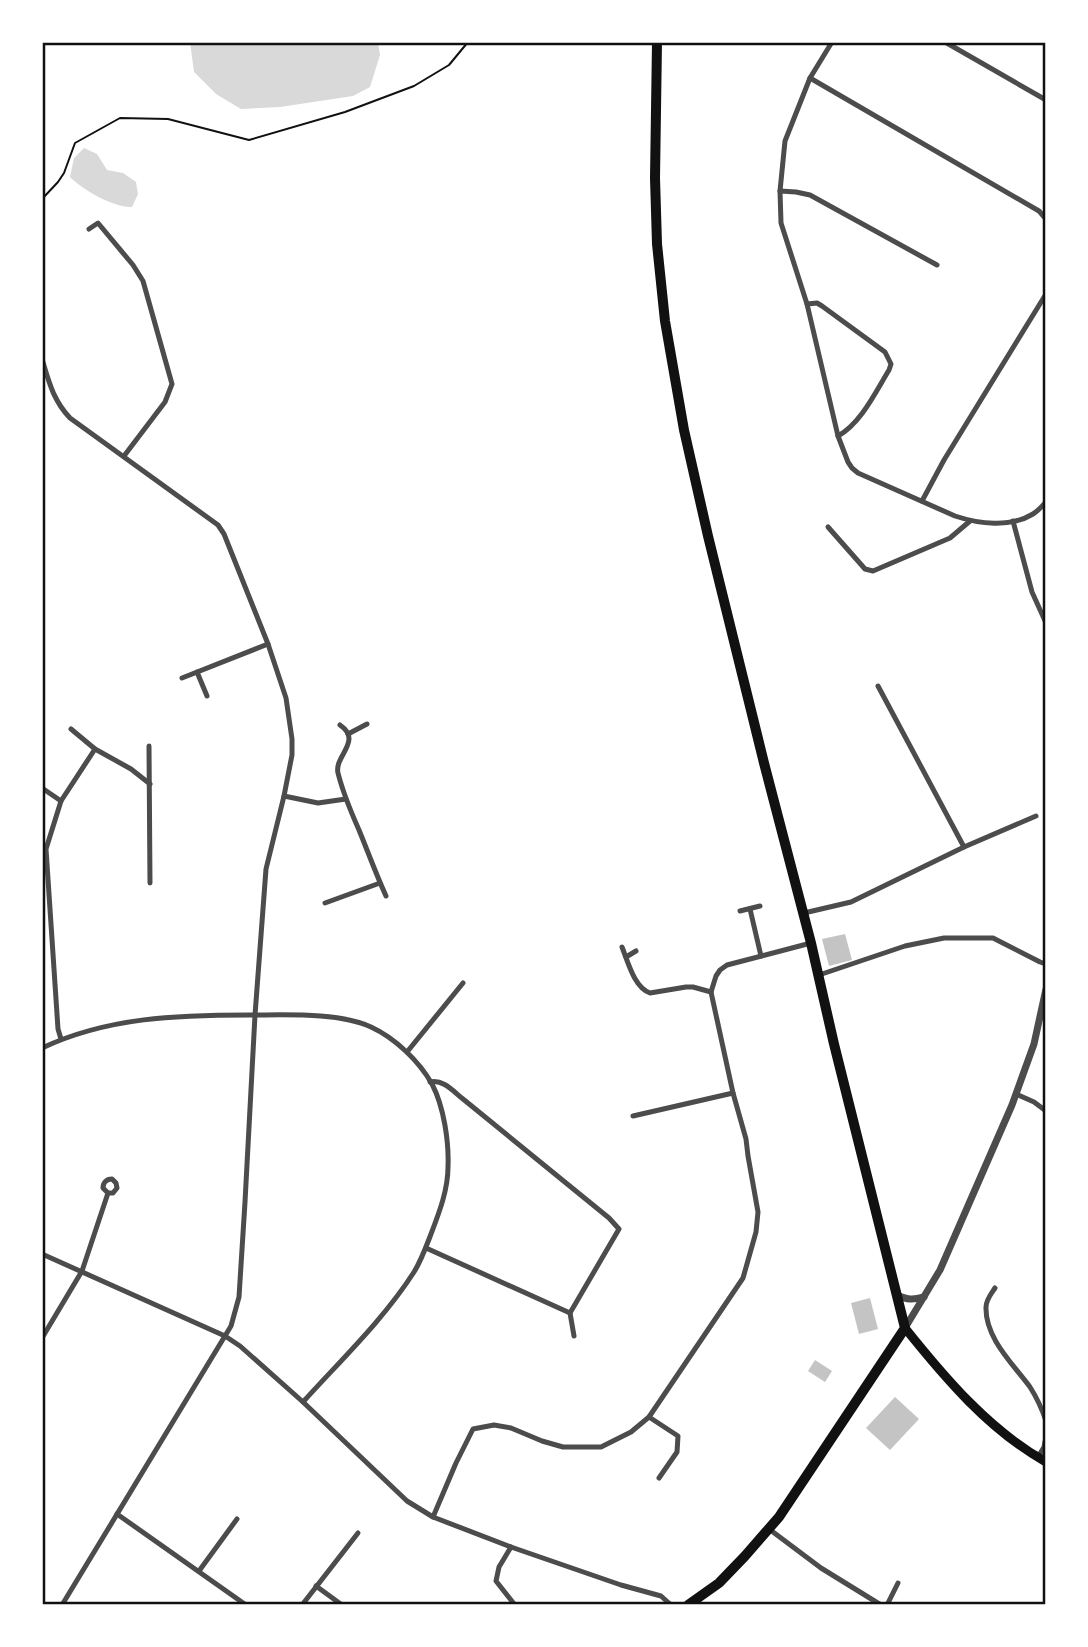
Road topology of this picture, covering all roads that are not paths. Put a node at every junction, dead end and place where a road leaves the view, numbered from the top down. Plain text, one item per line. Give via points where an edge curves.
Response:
1 (657, 42) edge
2 (832, 42) edge
3 (945, 42) edge
4 (810, 78) junction
5 (1046, 100) edge
6 (780, 191) junction
7 (1046, 219) edge
8 (89, 229) dead end
9 (937, 265) dead end
10 (1046, 295) edge
11 (807, 304) junction
12 (42, 359) edge
13 (838, 436) junction
14 (124, 456) junction
15 (922, 502) junction
16 (1046, 502) edge
17 (1046, 512) edge
18 (1034, 514) junction
19 (970, 521) junction
20 (1013, 521) junction
21 (828, 527) dead end
22 (1046, 623) edge
23 (268, 644) junction
24 (197, 672) junction
25 (182, 678) dead end
26 (878, 686) dead end
27 (207, 696) dead end
28 (367, 724) dead end
29 (340, 725) dead end
30 (71, 729) dead end
31 (348, 734) junction
32 (149, 746) dead end
33 (95, 749) junction
34 (150, 784) junction
35 (42, 788) edge
36 (284, 796) junction
37 (346, 799) junction
38 (61, 801) junction
39 (1036, 816) dead end
40 (964, 847) junction
41 (150, 883) dead end
42 (380, 883) junction
43 (386, 896) dead end
44 (325, 903) dead end
45 (760, 906) dead end
46 (750, 909) junction
47 (740, 911) dead end
48 (803, 913) junction
49 (811, 943) junction
50 (622, 947) dead end
51 (636, 951) dead end
52 (761, 956) junction
53 (626, 957) junction
54 (1046, 964) edge
55 (818, 975) junction
56 (463, 982) dead end
57 (1046, 989) edge
58 (711, 992) junction
59 (254, 1015) junction
60 (61, 1039) junction
61 (42, 1048) edge
62 (407, 1052) junction
63 (430, 1082) junction
64 (733, 1093) junction
65 (1016, 1094) junction
66 (1046, 1111) edge
67 (633, 1116) dead end
68 (107, 1193) dead end
69 (426, 1248) junction
70 (42, 1254) edge
71 (82, 1271) junction
72 (995, 1288) dead end
73 (897, 1295) junction
74 (924, 1297) junction
75 (570, 1313) junction
76 (905, 1328) junction
77 (225, 1336) junction
78 (574, 1336) dead end
79 (42, 1338) edge
80 (303, 1402) junction
81 (649, 1417) junction
82 (1046, 1421) edge
83 (1046, 1437) edge
84 (1042, 1460) edge
85 (659, 1478) dead end
86 (117, 1514) junction
87 (433, 1517) junction
88 (237, 1519) dead end
89 (769, 1529) junction
90 (358, 1533) dead end
91 (511, 1547) junction
92 (200, 1572) junction
93 (898, 1583) dead end
94 (316, 1586) junction
95 (62, 1605) edge
96 (246, 1605) edge
97 (302, 1605) edge
98 (342, 1605) edge
99 (515, 1605) edge
100 (671, 1605) edge
101 (688, 1605) edge
102 (881, 1605) edge
103 (887, 1605) edge

1 - 48 highway via 655,178 664,321 708,536
2 - 4 street
3 - 5 street
4 - 6 street via 785,141
4 - 7 street via 976,173
6 - 9 street via 810,195
6 - 11 street via 781,223
8 - 14 street via 98,223 143,281 172,384 165,402
10 - 15 street
11 - 13 street
11 - 13 street via 822,306 885,352 891,364 858,419
12 - 14 street via 60,408
13 - 15 street via 858,473
14 - 23 street via 218,525 229,542
15 - 19 street
16 - 18 street
17 - 18 street
18 - 20 street
19 - 20 street
19 - 21 street via 950,538 873,571 865,569
20 - 22 street via 1032,592
23 - 24 street
23 - 36 street via 286,698 292,739
24 - 25 street
24 - 27 street
26 - 40 street
28 - 31 street
29 - 31 street
30 - 33 street
31 - 37 street via 348,747 338,767
32 - 34 street
33 - 34 street
33 - 38 street
34 - 41 street
35 - 38 street
36 - 37 street via 318,803
36 - 59 street via 266,869
37 - 42 street
38 - 60 street via 46,849
39 - 40 street
40 - 48 street via 850,902
42 - 43 street
42 - 44 street
45 - 46 street
46 - 47 street
46 - 52 street
48 - 49 highway
49 - 52 street
49 - 55 highway
50 - 53 street
51 - 53 street
52 - 58 street via 720,970
53 - 58 street via 644,991 692,987
54 - 55 street via 993,938 944,938
55 - 73 highway
56 - 62 street
57 - 65 street via 1034,1044
58 - 64 street
59 - 60 street via 161,1017 107,1025
59 - 62 street via 345,1018 369,1026
59 - 77 street via 239,1297
60 - 61 street
62 - 63 street
63 - 69 street via 442,1114 448,1169 442,1206
63 - 75 street via 441,1082 463,1099 619,1229
64 - 67 street
64 - 81 street via 746,1139 758,1212 756,1232 743,1278
65 - 66 street
65 - 74 street
68 - 71 street
69 - 75 street
69 - 80 street via 389,1306
70 - 71 street
71 - 77 street
71 - 79 street
72 - 82 street via 986,1306 992,1335 1030,1388
73 - 74 street via 912,1300
73 - 76 highway
74 - 76 street
75 - 78 street
76 - 84 main road via 959,1392
76 - 89 highway
77 - 80 street
77 - 86 street
80 - 87 street via 407,1502
81 - 85 street via 678,1436 677,1452
81 - 87 street via 601,1447 563,1447 494,1425 473,1429
83 - 84 street
86 - 92 street
86 - 95 street
87 - 91 street
88 - 92 street
89 - 101 highway via 719,1583
89 - 102 street
90 - 94 street
91 - 99 street via 496,1581
91 - 100 street via 661,1596
92 - 96 street
93 - 103 street
94 - 97 street
94 - 98 street

